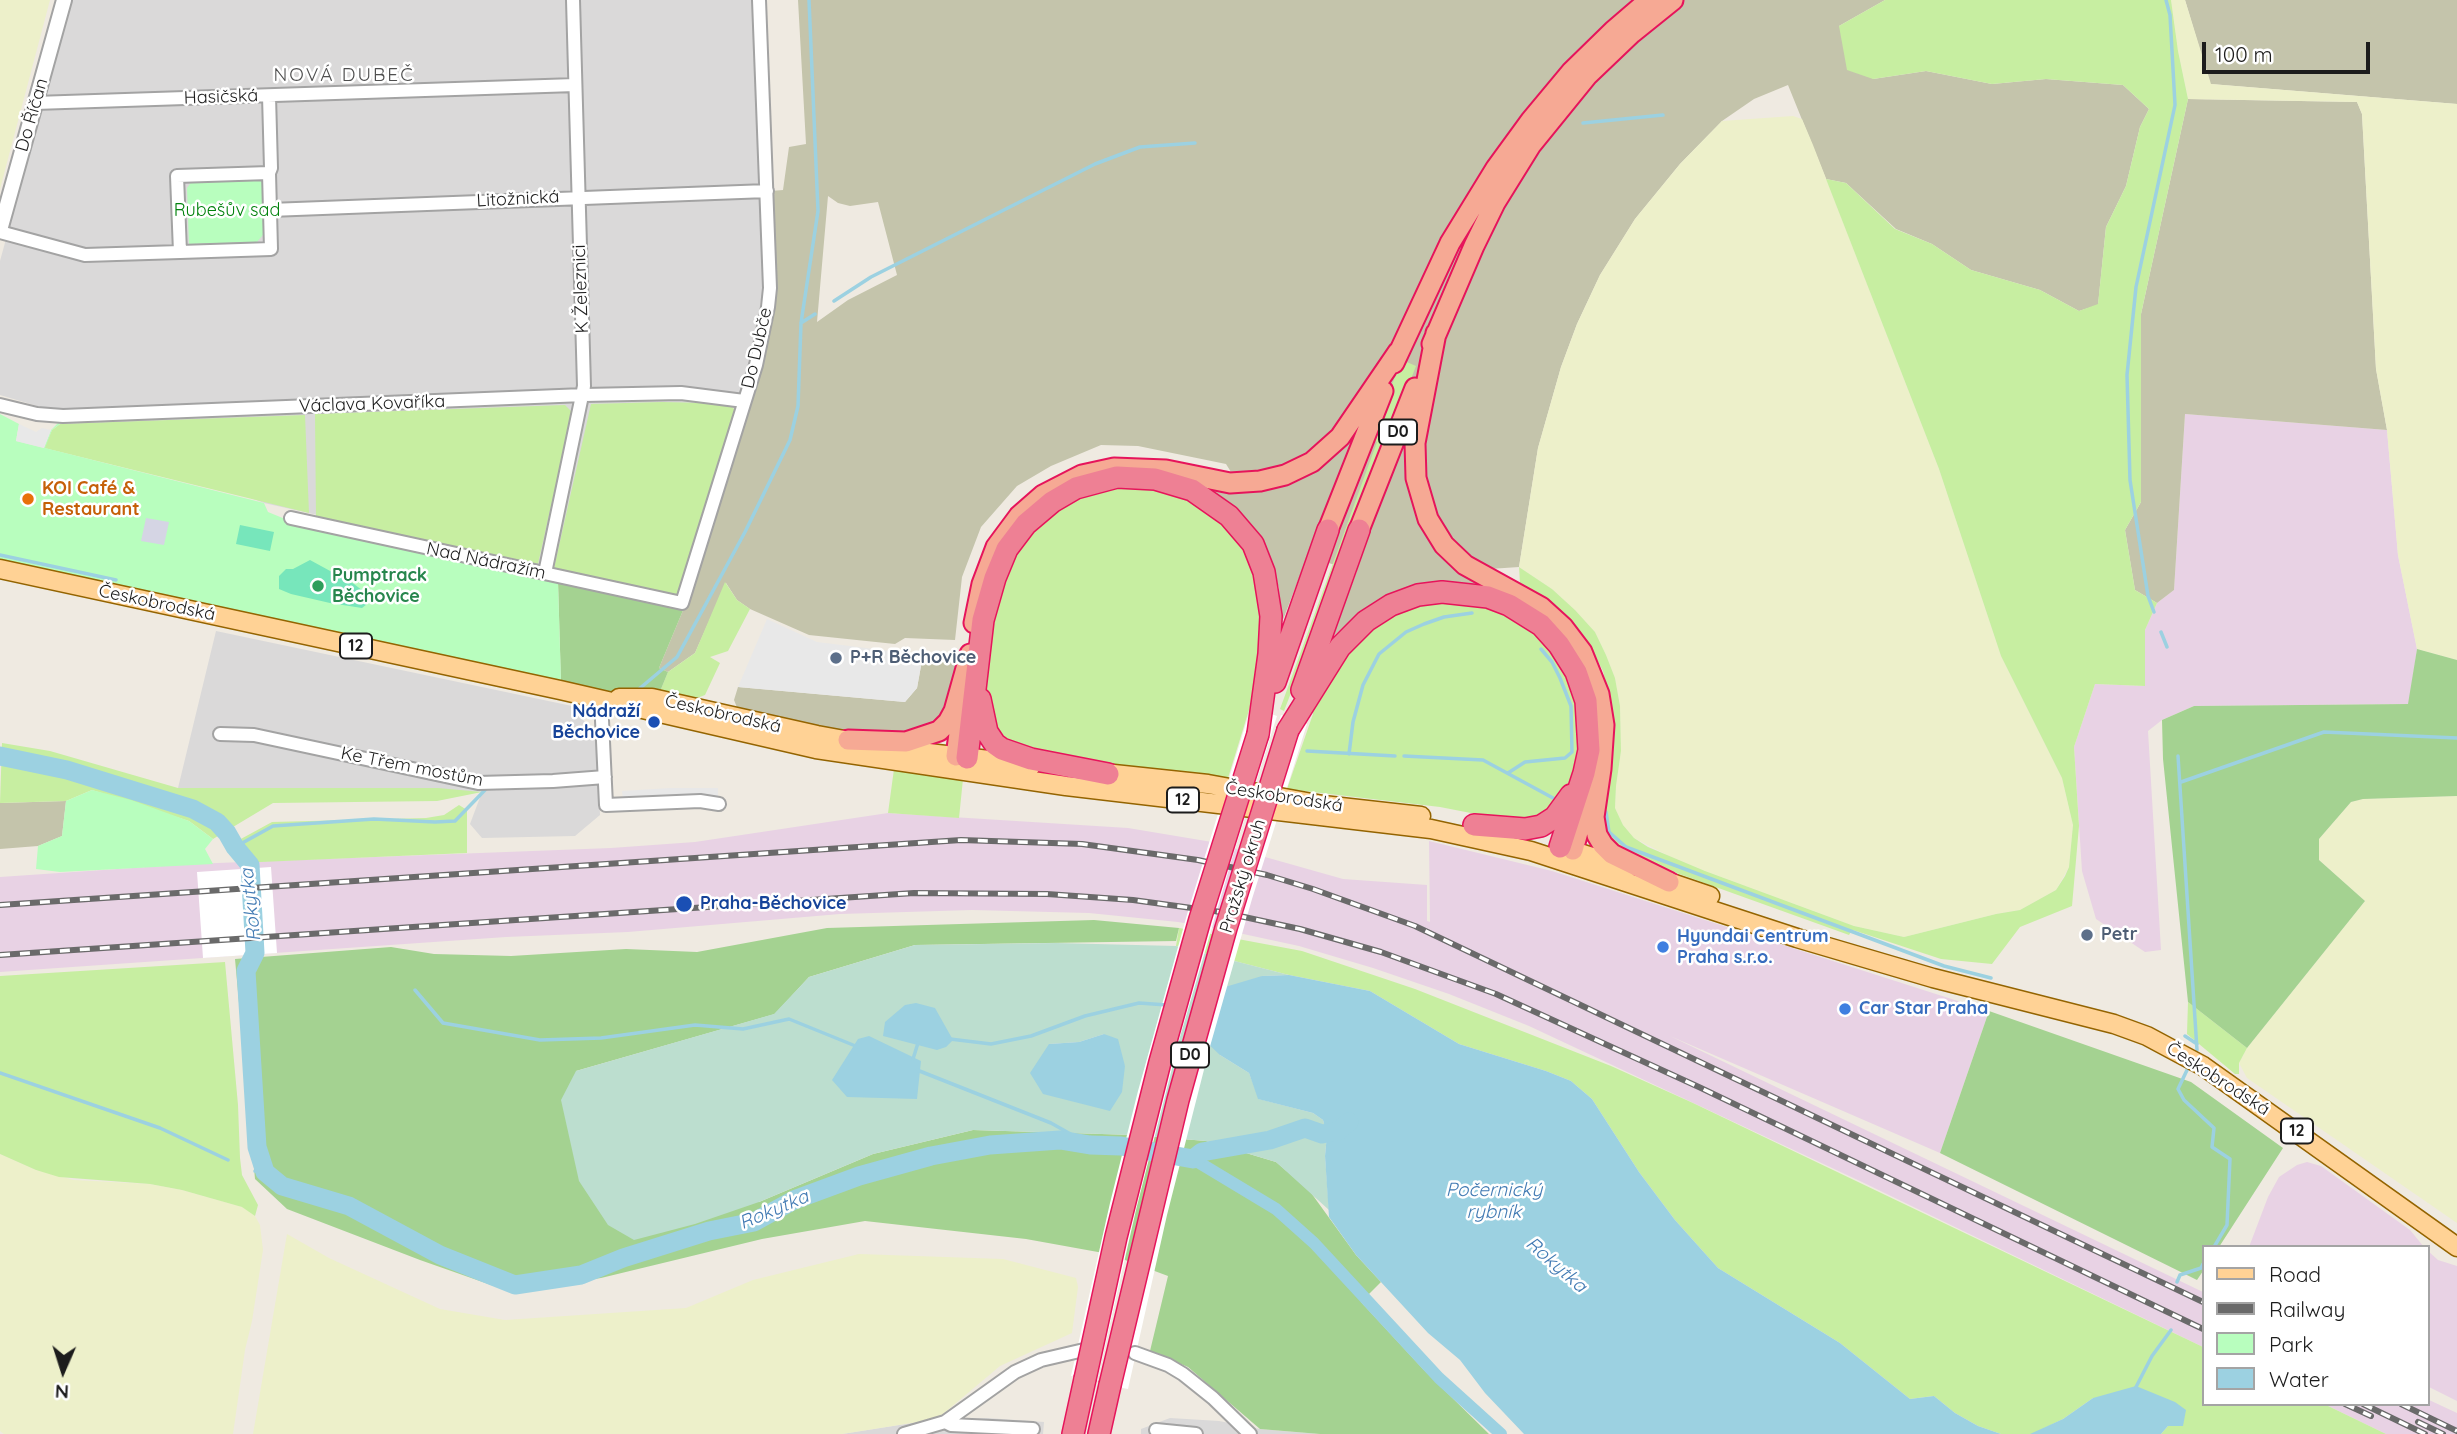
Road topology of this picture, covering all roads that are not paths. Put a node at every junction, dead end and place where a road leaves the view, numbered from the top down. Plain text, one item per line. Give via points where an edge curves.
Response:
1 (64, 0) edge
2 (573, 0) edge
3 (760, 0) edge
4 (1649, 0) edge
5 (1673, 0) edge
6 (575, 85) junction
7 (269, 96) junction
8 (35, 103) junction
9 (269, 173) junction
10 (767, 191) junction
11 (578, 197) junction
12 (270, 210) junction
13 (0, 231) edge
14 (180, 252) junction
15 (1436, 333) junction
16 (1398, 352) junction
17 (584, 395) junction
18 (744, 401) junction
19 (0, 405) edge
20 (291, 519) dead end
21 (1328, 530) joint
22 (1359, 530) joint
23 (0, 569) edge
24 (545, 573) junction
25 (988, 600) junction
26 (682, 603) joint
27 (970, 654) junction
28 (601, 699) junction
29 (1263, 711) junction
30 (1291, 723) junction
31 (220, 734) dead end
32 (1604, 734) junction
33 (848, 740) junction
34 (1589, 750) junction
35 (960, 764) junction
36 (1108, 774) junction
37 (605, 777) junction
38 (719, 804) dead end
39 (1474, 825) junction
40 (1565, 855) junction
41 (1669, 882) junction
42 (1866, 957) junction
43 (2457, 1247) edge
44 (1084, 1350) dead end
45 (1135, 1353) dead end
46 (971, 1404) junction
47 (945, 1422) junction
48 (978, 1426) junction
49 (1033, 1429) dead end
50 (1156, 1430) dead end
51 (904, 1434) edge
52 (1073, 1434) edge
53 (1099, 1434) edge
54 (1196, 1434) edge
55 (1250, 1434) edge

1 - 8 street, Do Říčan
2 - 6 street, K Železnici
3 - 10 street, Do Dubče
4 - 16 highway via 1571,72 1502,159 1450,243
5 - 15 highway via 1587,76 1531,145 1474,246
6 - 7 street, Hasičská
6 - 11 street, K Železnici
7 - 8 street, Hasičská
7 - 9 street
8 - 13 street, Do Říčan
9 - 12 street
9 - 14 street via 177,176
10 - 11 street, Litožnická
10 - 18 street, Do Dubče via 768,307
11 - 12 street, Litožnická
11 - 17 street, K Železnici
12 - 14 street via 271,249
13 - 14 street via 85,255
15 - 22 highway, Pražský okruh / D0
15 - 32 highway via 1415,443 1416,478 1428,519 1444,545 1465,565 1541,607 1573,639 1595,680
16 - 21 highway, D0
16 - 27 highway via 1340,437 1312,461 1285,474 1230,483 1157,469 1114,468 1082,475 1043,495 1011,526 992,556 979,594
17 - 18 street, Václava Kovaříka via 681,394
17 - 19 street, Václava Kovaříka via 64,416
17 - 24 street, K Železnici
18 - 26 street, Do Dubče
20 - 24 street, Nad Nádražím
21 - 29 highway, D0
22 - 30 highway, Pražský okruh / D0
23 - 28 main road, Českobrodská / 12
24 - 26 street, Nad Nádražím
25 - 29 highway via 1000,564 1017,535 1034,515 1063,495 1117,477 1155,479 1185,488 1237,523 1260,558 1271,616
25 - 35 highway
25 - 36 highway via 979,696 990,738 1019,756
27 - 33 highway via 954,711 939,731 906,742
27 - 35 highway
28 - 33 main road, Českobrodská via 652,698
28 - 35 main road, Českobrodská / 12 via 816,749
28 - 37 street
29 - 52 highway, Pražský okruh / D0, bridge via 1160,1062
30 - 34 highway via 1340,647 1366,621 1418,595 1465,593 1518,610 1541,625 1559,645 1583,691
30 - 53 highway, Pražský okruh / D0, bridge via 1182,1088
31 - 37 street, Ke Třem mostům via 254,735 478,783
32 - 40 highway
32 - 41 highway via 1594,810 1597,835 1612,854
33 - 35 main road, Českobrodská
34 - 39 highway via 1570,797 1548,823 1525,829
34 - 40 highway
35 - 36 main road, Českobrodská
35 - 40 main road, Českobrodská / 12 via 1066,786 1431,829
36 - 39 main road, Českobrodská via 1208,784
37 - 38 street via 606,805
39 - 40 main road, Českobrodská / 12
40 - 41 main road, Českobrodská / 12
40 - 42 main road, Českobrodská / 12 via 1797,938
41 - 42 main road, Českobrodská / 12 via 1802,928
42 - 43 main road, Českobrodská / 12 via 2114,1024 2170,1046
44 - 46 street via 1041,1360 1015,1372
45 - 55 street via 1183,1374
46 - 47 street
46 - 48 street
47 - 48 street
47 - 51 street
48 - 49 street
50 - 54 street

